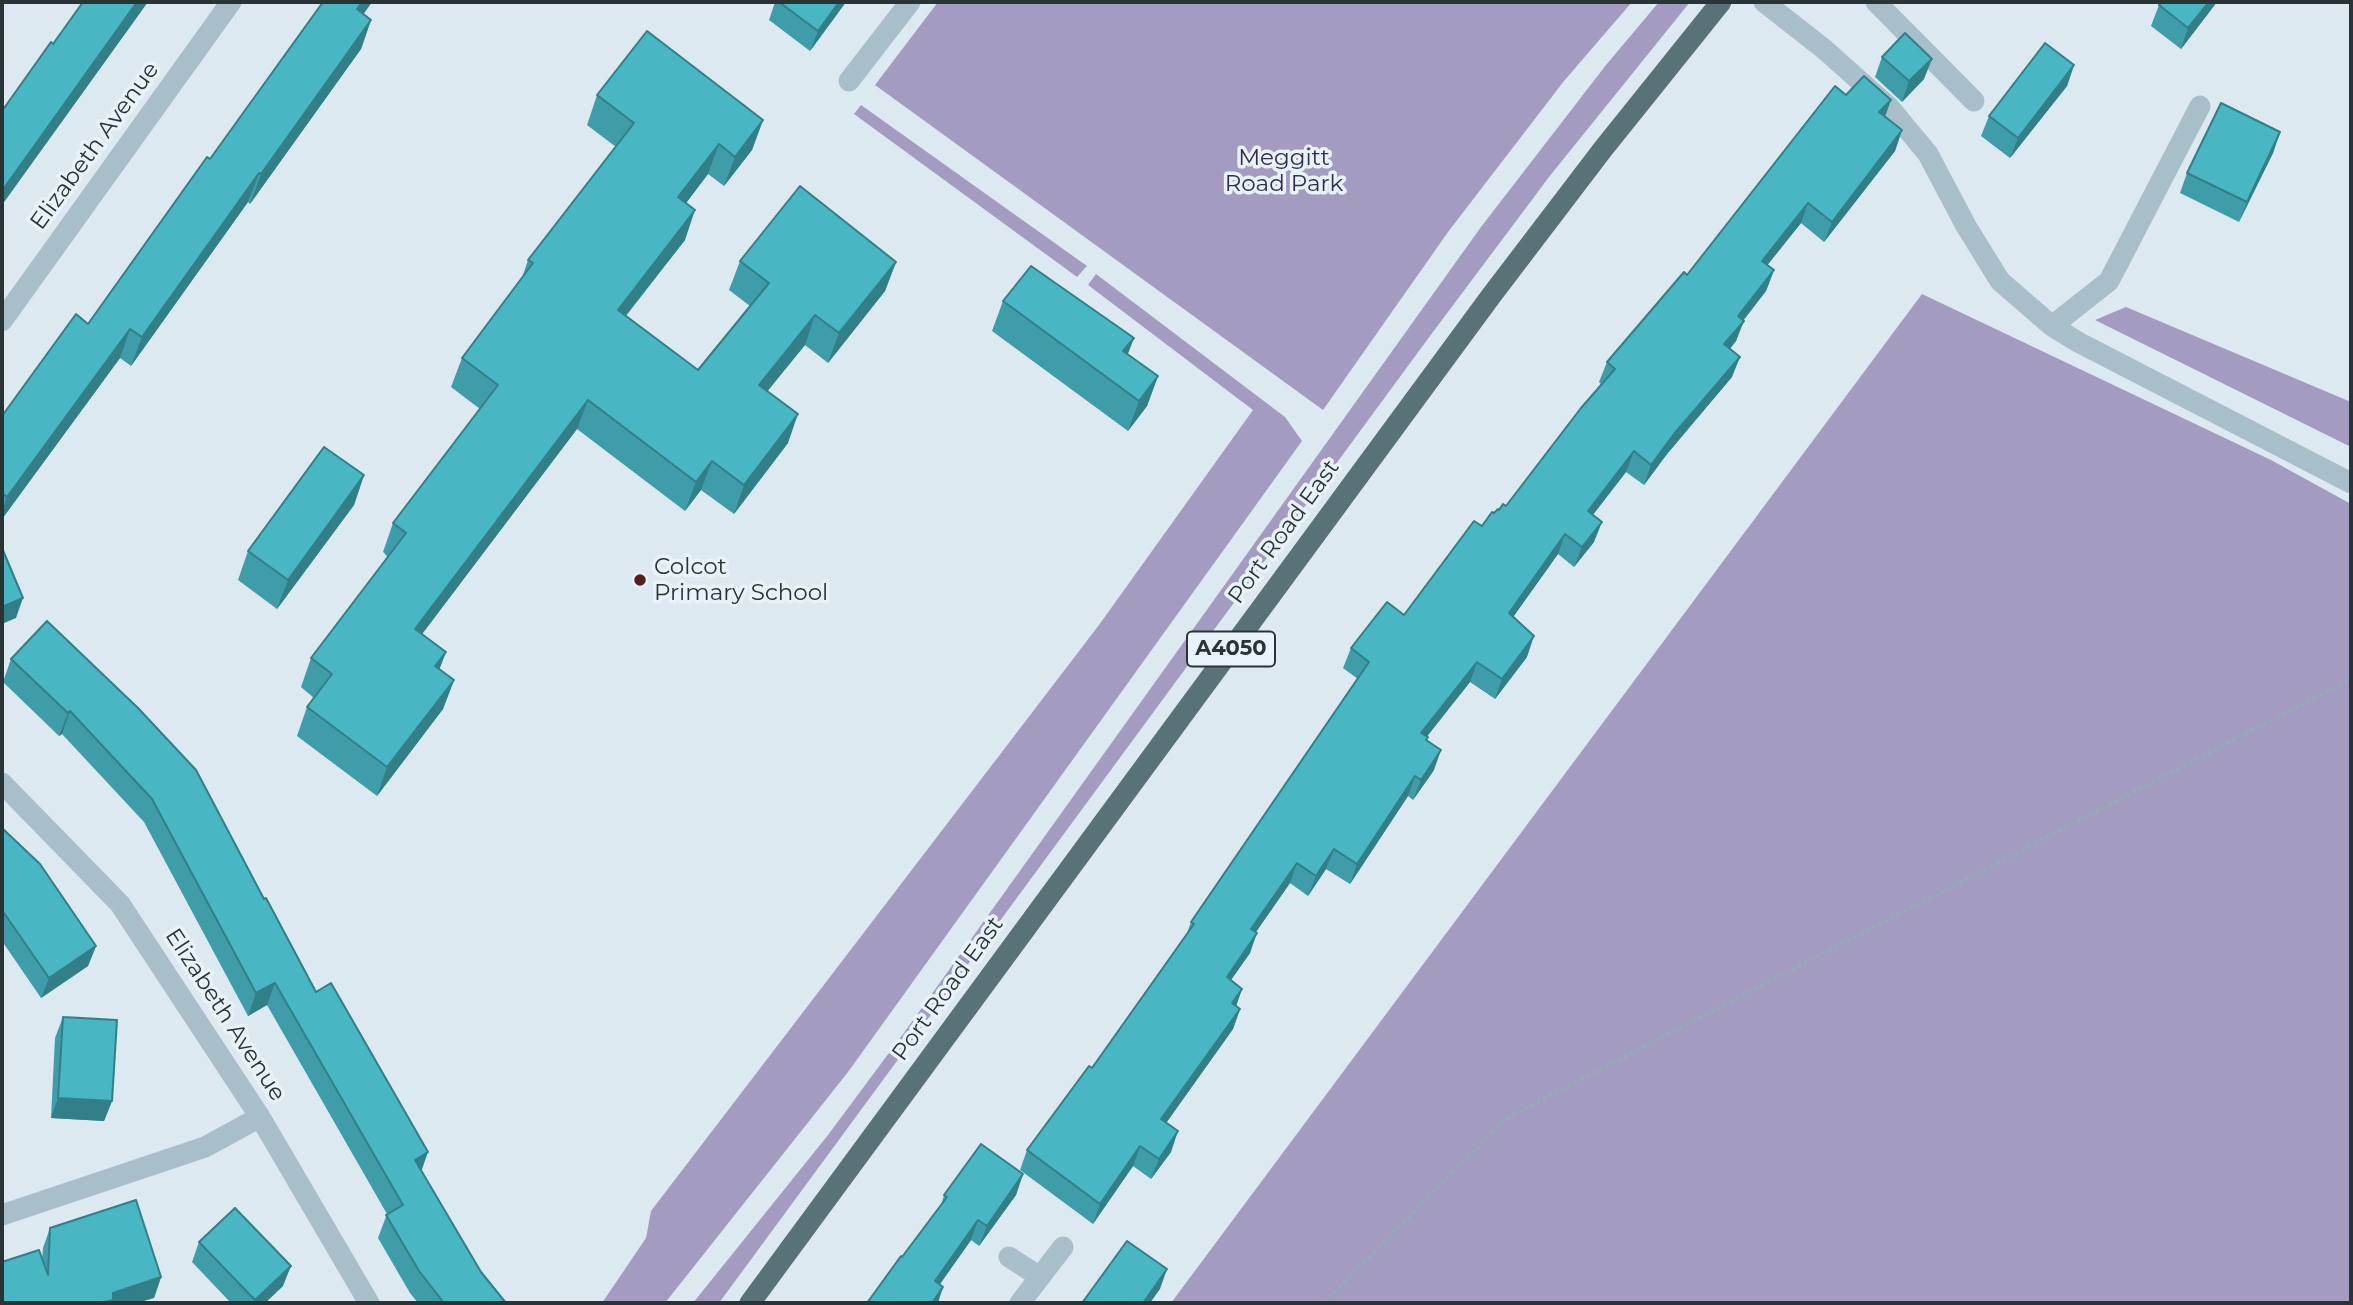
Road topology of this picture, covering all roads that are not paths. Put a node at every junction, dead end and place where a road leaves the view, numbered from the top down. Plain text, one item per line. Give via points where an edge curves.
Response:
1 (231, 2) edge
2 (911, 2) edge
3 (1721, 2) edge
4 (1765, 2) edge
5 (1876, 2) edge
6 (849, 80) dead end
7 (1974, 101) dead end
8 (2200, 106) dead end
9 (2, 321) edge
10 (2052, 326) junction
11 (2351, 483) edge
12 (2, 783) edge
13 (260, 1117) junction
14 (2, 1215) edge
15 (1063, 1247) dead end
16 (1009, 1257) dead end
17 (1040, 1277) junction
18 (369, 1303) edge
19 (750, 1303) edge
20 (1020, 1303) edge

1 - 9 street, Elizabeth Avenue
2 - 6 street
3 - 19 main road, Port Road East / A4050 via 1491,296
4 - 10 street via 1889,107 1928,154 2000,281
5 - 7 street
8 - 10 street via 2109,281
10 - 11 street
12 - 13 street, Elizabeth Avenue via 120,904
13 - 14 street via 205,1147
13 - 18 street, Elizabeth Avenue
15 - 17 street
16 - 17 street
17 - 20 street

